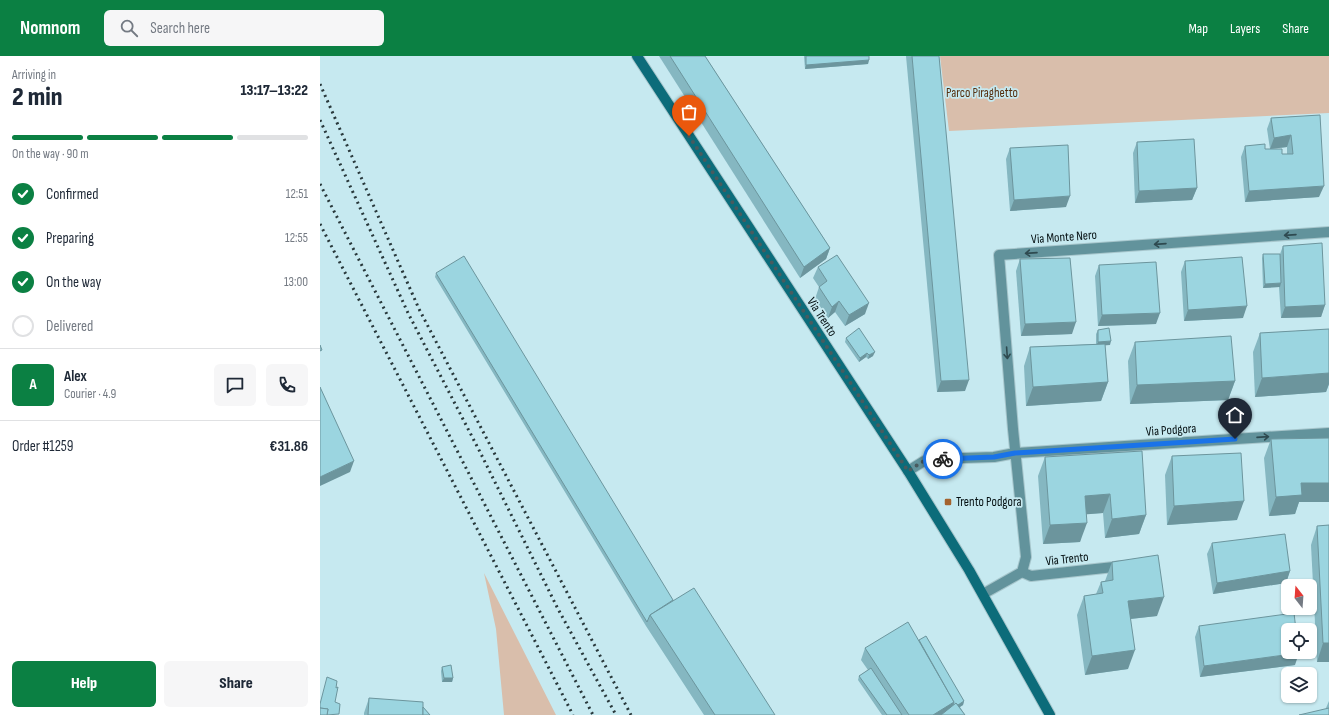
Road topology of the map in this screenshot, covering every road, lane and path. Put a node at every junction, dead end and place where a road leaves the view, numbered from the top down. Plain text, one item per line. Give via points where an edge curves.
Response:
1 (637, 56) edge
2 (1329, 232) edge
3 (1329, 433) edge
4 (1015, 453) junction
5 (908, 471) junction
6 (1130, 566) edge
7 (1022, 572) junction
8 (982, 594) junction
9 (1050, 715) edge

1 - 5 street, Via Trento
2 -> 4 street, Via Monte Nero via 1000,255
4 -> 3 street, Via Podgora
4 - 5 street, Via Podgora via 994,457 932,459
4 - 7 street via 1026,557
5 - 8 street, Via Trento
6 - 7 street, Via Trento via 1031,576
7 - 8 street
8 - 9 street, Via Trento

